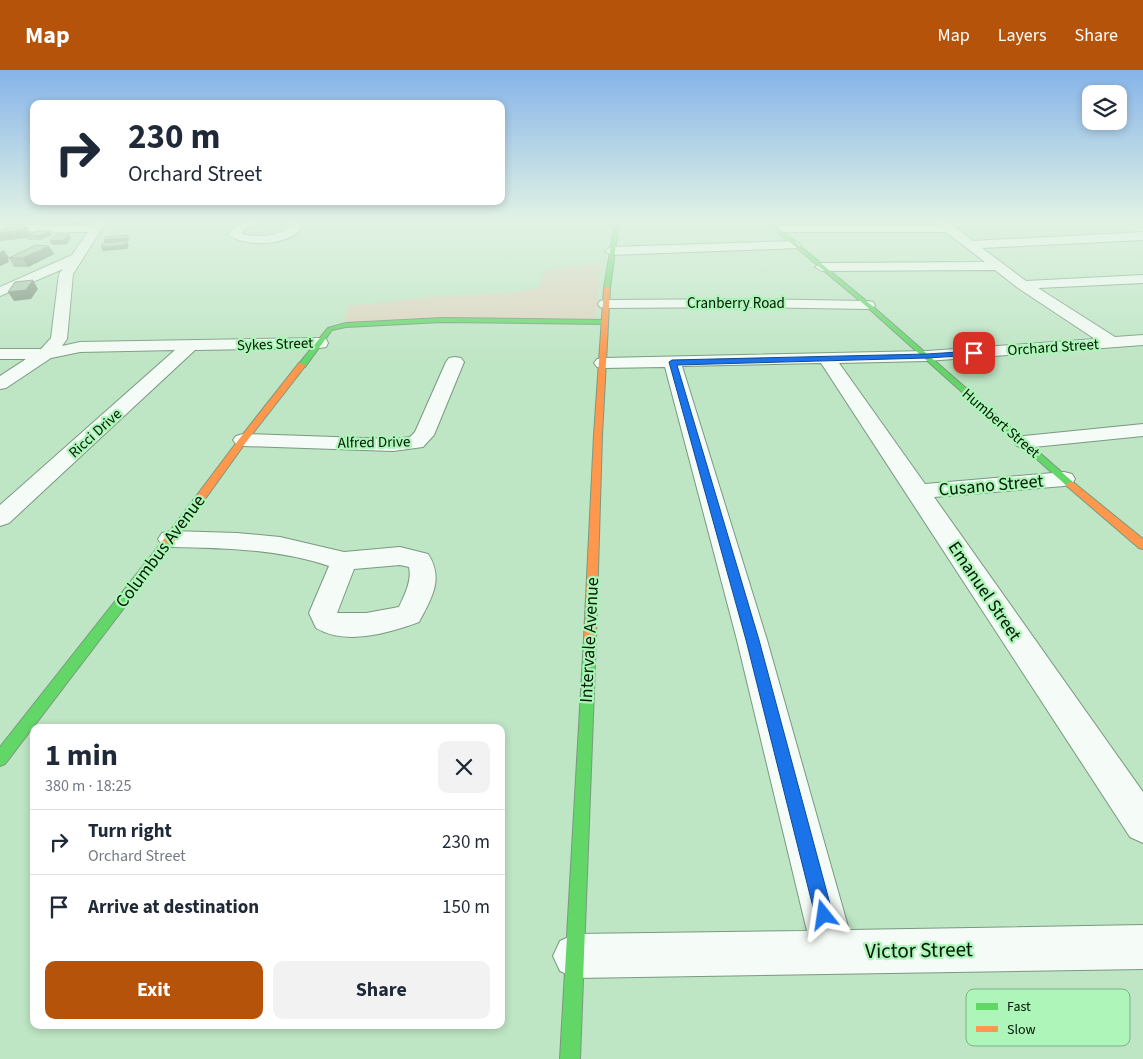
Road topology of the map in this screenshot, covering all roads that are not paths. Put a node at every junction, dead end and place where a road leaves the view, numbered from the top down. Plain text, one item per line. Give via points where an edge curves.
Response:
1 (53, 268) edge
2 (70, 268) edge
3 (609, 268) edge
4 (823, 268) edge
5 (1001, 268) edge
6 (10, 273) dead end
7 (39, 274) junction
8 (1143, 279) edge
9 (1023, 285) junction
10 (0, 292) edge
11 (605, 304) junction
12 (868, 305) junction
13 (604, 322) junction
14 (1143, 340) edge
15 (320, 343) junction
16 (1113, 343) junction
17 (190, 346) junction
18 (0, 354) edge
19 (46, 354) junction
20 (927, 356) junction
21 (827, 359) junction
22 (455, 362) dead end
23 (672, 362) junction
24 (603, 363) junction
25 (0, 384) edge
26 (1143, 430) edge
27 (243, 440) junction
28 (1024, 442) junction
29 (1064, 479) junction
30 (918, 492) junction
31 (0, 518) edge
32 (171, 538) junction
33 (1143, 546) edge
34 (344, 561) dead end
35 (0, 759) edge
36 (1143, 824) edge
37 (1143, 947) edge
38 (833, 951) junction
39 (575, 956) junction
40 (570, 1059) edge

1 - 7 street
2 - 19 street via 66,274 59,339
3 - 11 street, Intervale Avenue
4 - 12 street, Humbert Street
5 - 9 street
6 - 7 street
7 - 10 street
8 - 9 street
9 - 16 street
11 - 12 street, Cranberry Road
11 - 13 street, Intervale Avenue
12 - 20 street, Humbert Street
13 - 15 street, Sykes Street via 442,320 346,325 330,329
13 - 24 street, Intervale Avenue
14 - 16 street, Orchard Street
15 - 17 street, Sykes Street
15 - 27 street, Columbus Avenue
16 - 20 street, Orchard Street
17 - 19 street, Sykes Street via 80,347
17 - 31 street, Ricci Drive
18 - 19 street, Sykes Street
19 - 25 street
20 - 21 street, Orchard Street
20 - 28 street, Humbert Street
21 - 23 street, Orchard Street
21 - 30 street, Emanuel Street
22 - 27 street, Alfred Drive via 424,436 416,443
23 - 24 street, Orchard Street
23 - 38 street via 752,640
24 - 39 street, Intervale Avenue
26 - 28 street
27 - 32 street, Columbus Avenue
28 - 29 street, Humbert Street
29 - 30 street, Cusano Street
29 - 33 street, Humbert Street
30 - 36 street, Emanuel Street
32 - 34 street via 260,542 320,552
32 - 35 street, Columbus Avenue
37 - 38 street, Victor Street
38 - 39 street, Victor Street
39 - 40 street, Intervale Avenue

